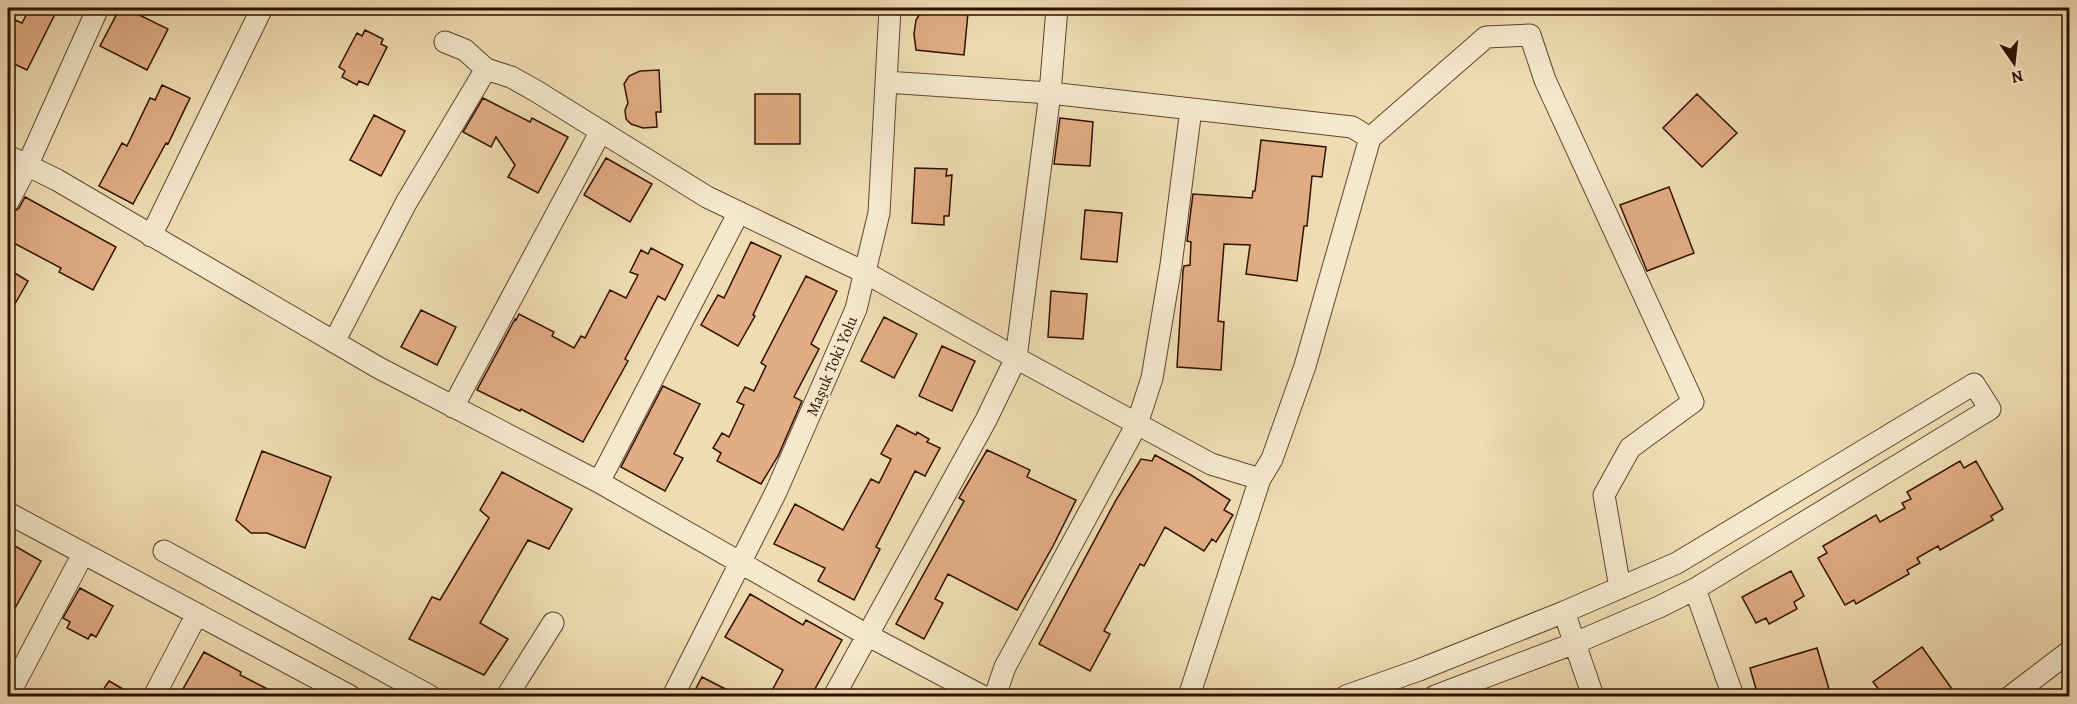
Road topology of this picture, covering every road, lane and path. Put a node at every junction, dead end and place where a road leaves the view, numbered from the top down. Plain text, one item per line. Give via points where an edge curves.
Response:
1 (98, 8) edge
2 (262, 8) edge
3 (890, 8) edge
4 (1057, 8) edge
5 (445, 42) dead end
6 (486, 69) junction
7 (886, 82) junction
8 (1050, 93) junction
9 (1191, 109) junction
10 (601, 131) junction
11 (1370, 138) junction
12 (8, 156) edge
13 (27, 165) junction
14 (8, 202) edge
15 (739, 212) junction
16 (151, 236) junction
17 (866, 273) junction
18 (333, 342) junction
19 (1016, 358) junction
20 (453, 407) junction
21 (1137, 424) junction
22 (1260, 480) junction
23 (598, 482) junction
24 (8, 513) edge
25 (164, 551) dead end
26 (83, 554) junction
27 (740, 564) junction
28 (1620, 588) junction
29 (1695, 589) junction
30 (1564, 612) junction
31 (196, 614) junction
32 (553, 623) dead end
33 (867, 635) junction
34 (1575, 643) junction
35 (2070, 651) edge
36 (327, 691) edge
37 (8, 696) edge
38 (154, 696) edge
39 (350, 696) edge
40 (430, 696) edge
41 (507, 696) edge
42 (673, 696) edge
43 (834, 696) edge
44 (982, 696) edge
45 (995, 696) edge
46 (1189, 696) edge
47 (1346, 696) edge
48 (1435, 696) edge
49 (1593, 696) edge
50 (1733, 696) edge
51 (2011, 696) edge

1 - 13 street
2 - 16 street
3 - 7 street, Maşuk Toki Yolu
4 - 8 street
5 - 6 street via 465,50
6 - 10 street via 511,77
6 - 18 street via 406,203
7 - 8 street
7 - 17 street, Maşuk Toki Yolu via 879,213
8 - 9 street
8 - 19 street
9 - 11 street via 1352,127
9 - 21 street via 1154,366
10 - 15 street via 707,197
10 - 20 street
11 - 22 street via 1305,366 1272,459
11 - 28 street via 1486,37 1530,35 1545,80 1694,402 1630,448 1604,495
12 - 13 street
13 - 14 street
13 - 16 street
15 - 17 street
15 - 23 street
16 - 18 street
17 - 19 street
17 - 27 street, Maşuk Toki Yolu via 856,309
18 - 20 street
19 - 21 street
19 - 33 street
20 - 23 street
21 - 22 street via 1211,464
21 - 45 street via 1005,667
22 - 46 street
23 - 27 street
24 - 26 street
25 - 40 street
26 - 31 street
26 - 37 street
27 - 33 street
27 - 42 street, Maşuk Toki Yolu
28 - 29 street via 1677,563 1976,385 1990,409
28 - 30 street
29 - 34 street
29 - 50 street
30 - 34 street
30 - 47 street
31 - 36 street
31 - 38 street
32 - 41 street
33 - 43 street
33 - 44 street
34 - 48 street
34 - 49 street
35 - 51 street
36 - 39 street

